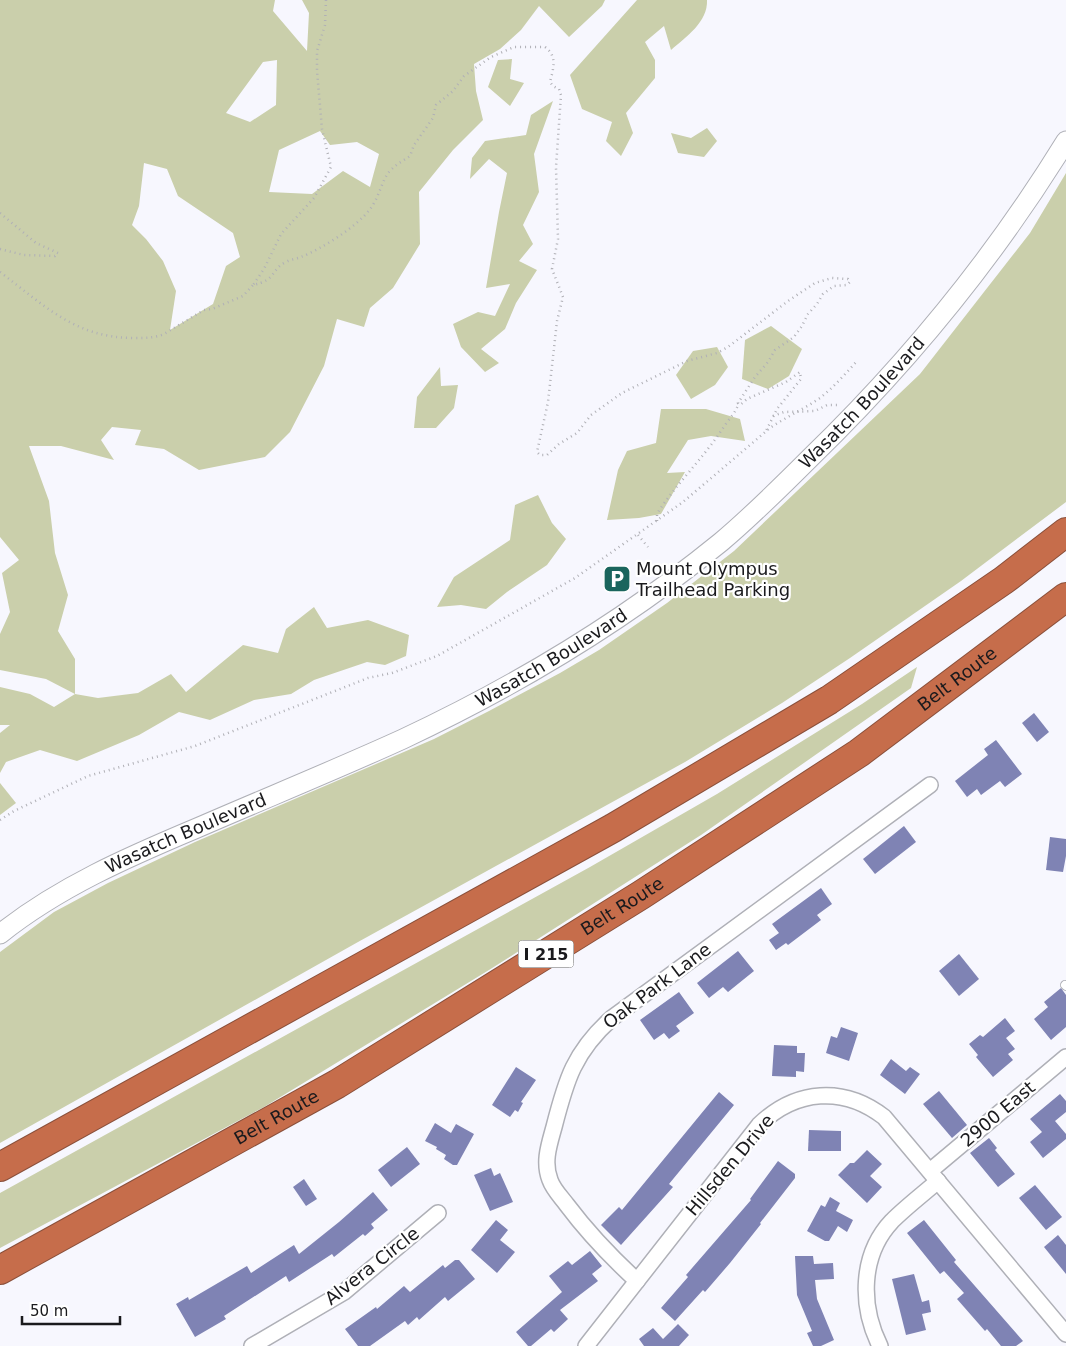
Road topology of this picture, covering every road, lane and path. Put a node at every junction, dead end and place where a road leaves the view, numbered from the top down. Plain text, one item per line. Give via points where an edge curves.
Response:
1 (326, 0) edge
2 (1066, 141) edge
3 (0, 213) edge
4 (0, 248) edge
5 (0, 272) edge
6 (253, 285) junction
7 (858, 360) dead end
8 (738, 404) junction
9 (798, 410) junction
10 (858, 411) junction
11 (773, 416) junction
12 (766, 431) junction
13 (657, 521) junction
14 (1066, 532) edge
15 (638, 535) junction
16 (648, 547) dead end
17 (1066, 597) edge
18 (930, 785) dead end
19 (0, 820) edge
20 (0, 934) edge
21 (1066, 1056) edge
22 (0, 1167) edge
23 (934, 1176) junction
24 (438, 1213) dead end
25 (0, 1270) edge
26 (637, 1281) junction
27 (1066, 1334) edge
28 (252, 1346) edge
29 (586, 1346) edge
30 (880, 1346) edge

1 - 6 path via 325,25 317,51 317,71 322,129 331,167 314,198 281,234
2 - 10 street, Wasatch Boulevard via 988,258 933,328
3 - 4 path via 36,243 58,253 55,256 24,254
5 - 6 path via 73,325 120,338 157,337 204,310 243,296
6 - 8 path via 268,280 286,262 334,240 362,218 377,200 389,172 410,156 434,118 436,105 453,91 464,76 491,57 514,47 545,47 554,60 550,82 561,95 556,167 558,239 552,270 564,297 557,321 548,402 537,452 547,455 577,434 591,415 622,393 687,361 728,347 818,281 832,278 849,280 847,285 834,286 823,294 794,337 775,350
7 - 9 path via 831,389
8 - 11 path via 782,385 800,372 801,379
8 - 13 path via 713,444 660,509
9 - 10 path via 815,411 841,405
9 - 11 path
9 - 12 path
10 - 20 street, Wasatch Boulevard via 716,546 649,596 552,660 400,740 101,870 44,902
11 - 12 path
12 - 13 path
13 - 15 path
14 - 22 highway via 1004,580 829,700 604,832
15 - 16 path
15 - 19 path via 596,565 437,656 368,678 195,746 88,776
17 - 25 highway, Belt Route / I 215 via 859,753 641,896 337,1084
18 - 26 street, Oak Park Lane via 612,1018 580,1054 564,1088 547,1156 548,1171 553,1186 582,1225
21 - 23 street, 2900 East
23 - 26 street, Hillsden Drive via 884,1117 866,1105 831,1096 796,1100 776,1110 752,1133
23 - 27 street, Hillsden Drive
23 - 30 street, 2900 East via 891,1222 877,1243 868,1266 867,1310
24 - 28 street, Alvera Circle via 344,1292
26 - 29 street, Hillsden Drive

